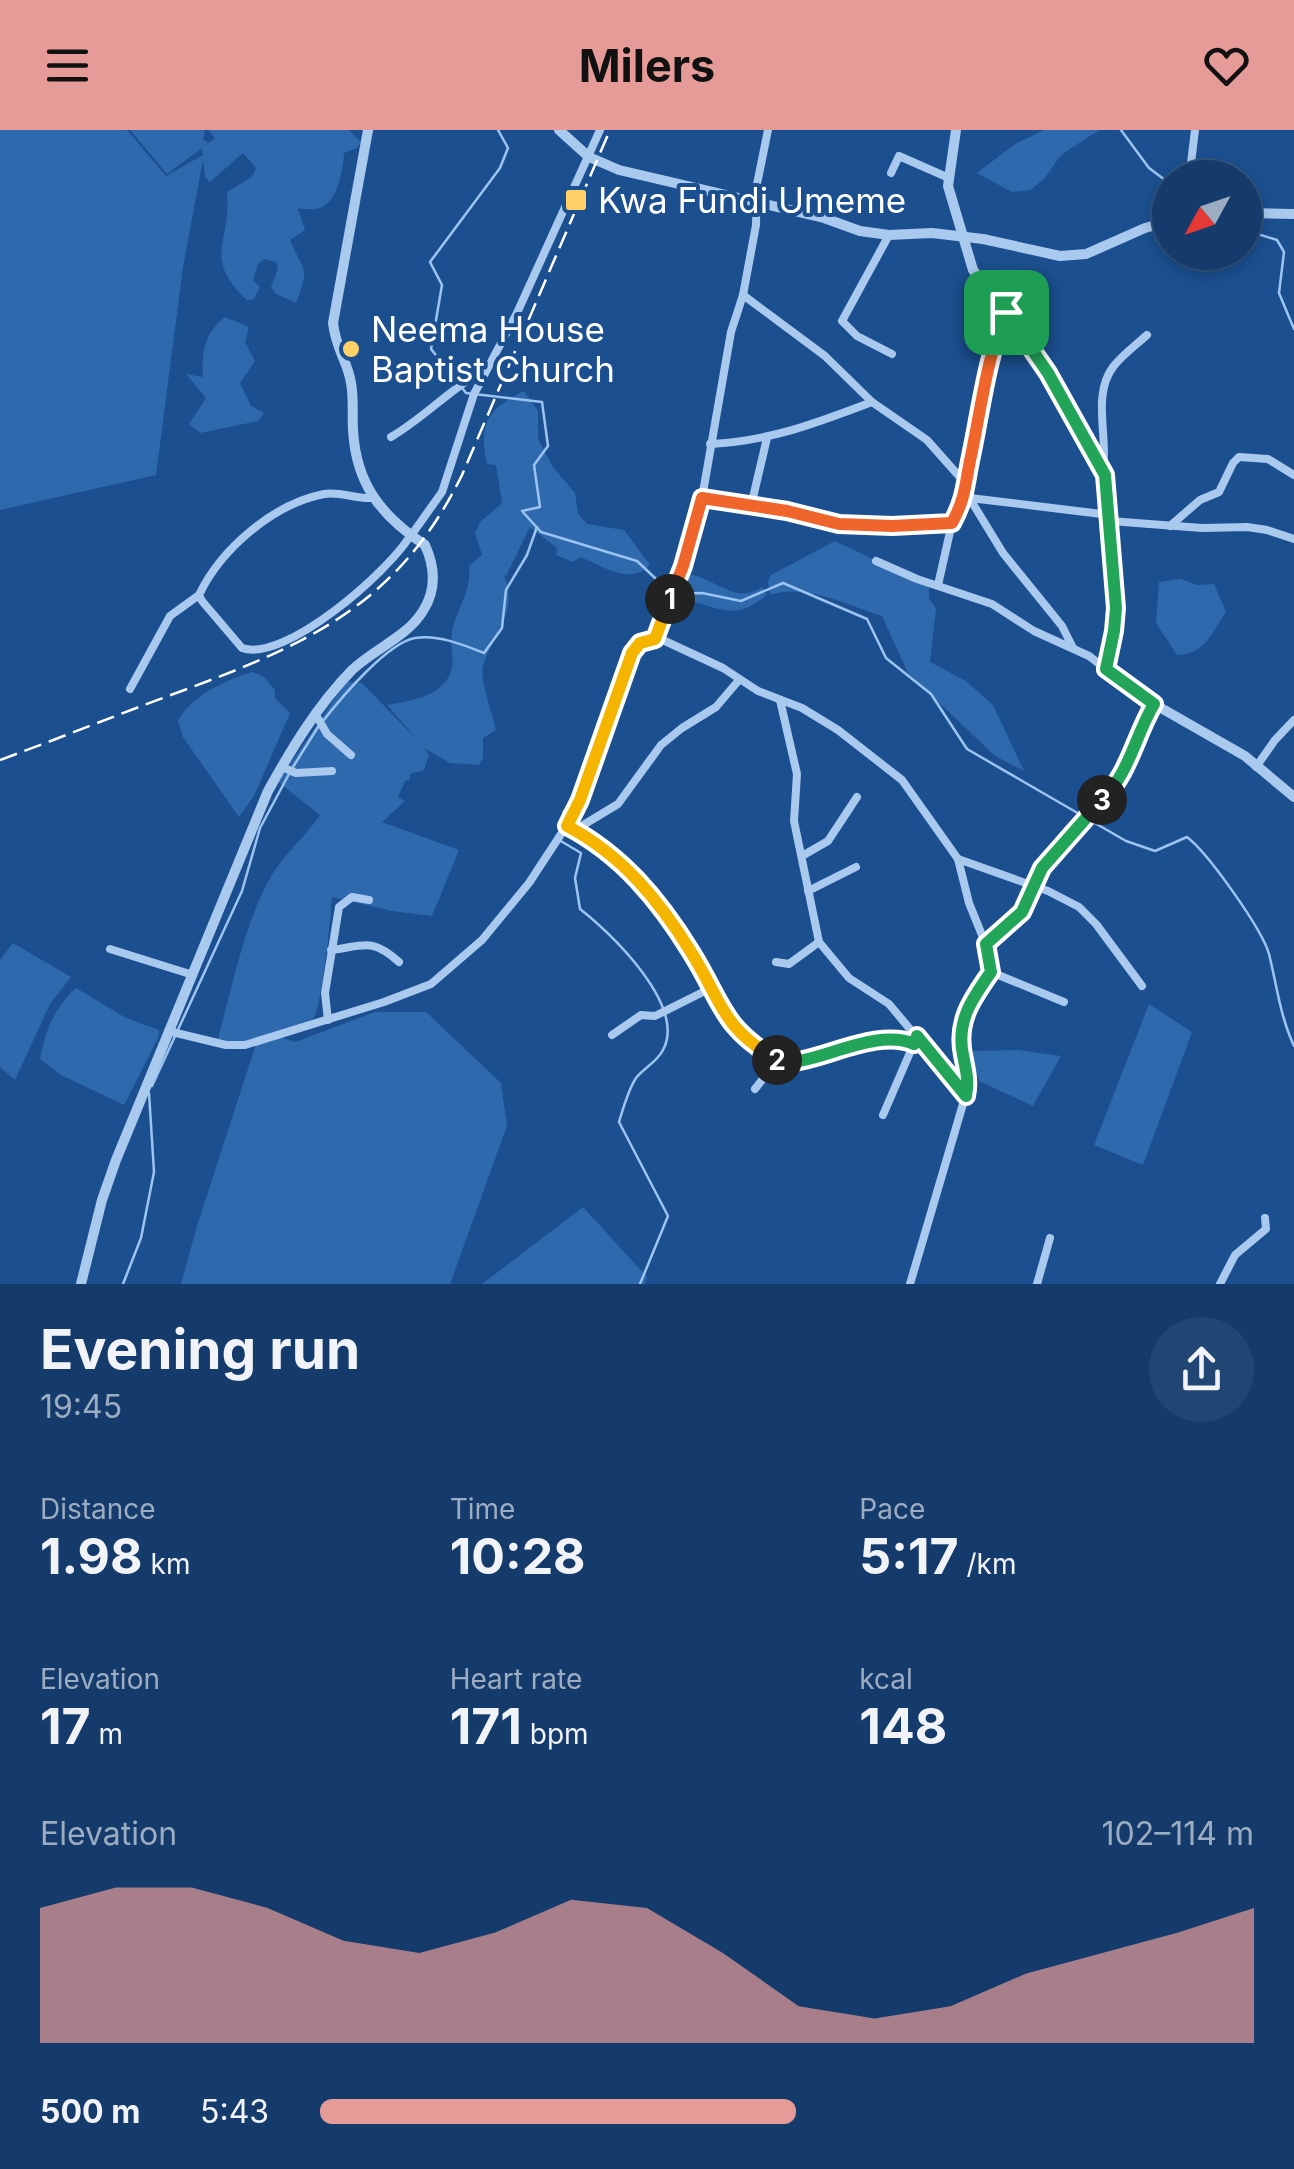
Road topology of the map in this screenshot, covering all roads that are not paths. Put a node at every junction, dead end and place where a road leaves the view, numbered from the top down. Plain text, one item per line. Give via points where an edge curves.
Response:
1 (368, 130) edge
2 (558, 130) edge
3 (600, 130) edge
4 (768, 130) edge
5 (956, 130) edge
6 (1195, 130) edge
7 (589, 156) junction
8 (1191, 160) edge
9 (891, 173) dead end
10 (949, 178) junction
11 (758, 202) junction
12 (1262, 213) edge
13 (1294, 214) edge
14 (1152, 226) edge
15 (889, 235) junction
16 (965, 237) junction
17 (743, 295) junction
18 (1006, 312) junction
19 (1147, 334) dead end
20 (892, 354) dead end
21 (488, 368) junction
22 (872, 402) junction
23 (391, 437) dead end
24 (767, 438) junction
25 (710, 444) junction
26 (1102, 468) junction
27 (1294, 475) edge
28 (966, 484) junction
29 (371, 498) junction
30 (702, 498) junction
31 (968, 498) junction
32 (751, 506) junction
33 (1110, 518) junction
34 (952, 523) junction
35 (1170, 526) junction
36 (410, 536) junction
37 (1294, 539) edge
38 (876, 560) dead end
39 (938, 585) junction
40 (200, 596) junction
41 (654, 637) junction
42 (1073, 648) junction
43 (1106, 669) junction
44 (739, 680) junction
45 (130, 689) dead end
46 (780, 700) junction
47 (1154, 704) junction
48 (316, 715) junction
49 (1294, 720) edge
50 (351, 755) dead end
51 (282, 767) junction
52 (1256, 767) junction
53 (332, 771) dead end
54 (857, 797) dead end
55 (1294, 798) edge
56 (571, 828) junction
57 (802, 856) junction
58 (958, 859) junction
59 (856, 867) dead end
60 (1033, 887) junction
61 (808, 891) junction
62 (369, 900) dead end
63 (819, 942) junction
64 (986, 944) junction
65 (110, 949) dead end
66 (331, 950) junction
67 (399, 962) dead end
68 (776, 962) dead end
69 (991, 972) junction
70 (193, 975) junction
71 (1142, 986) dead end
72 (709, 988) junction
73 (1064, 1002) dead end
74 (328, 1020) junction
75 (168, 1031) junction
76 (612, 1035) dead end
77 (916, 1040) junction
78 (777, 1060) junction
79 (755, 1089) dead end
80 (966, 1096) junction
81 (883, 1115) dead end
82 (1264, 1218) dead end
83 (1050, 1238) dead end
84 (81, 1284) edge
85 (910, 1284) edge
86 (1037, 1284) edge
87 (1220, 1284) edge

1 - 29 street via 333,323 351,382 353,435
2 - 7 street
3 - 7 street
4 - 11 street
5 - 10 street
6 - 8 street
7 - 11 street via 660,182
7 - 21 street
9 - 10 street via 899,156
10 - 16 street
11 - 15 street
11 - 17 street
12 - 13 street
14 - 16 street via 1072,256
15 - 16 street
15 - 20 street via 842,321
16 - 18 street via 973,270
17 - 22 street via 825,356
17 - 25 street
18 - 26 street
18 - 28 street
19 - 26 street via 1108,376
21 - 23 street
21 - 36 street via 442,492
22 - 24 street
22 - 28 street via 928,440
24 - 25 street
24 - 32 street
25 - 30 street
26 - 33 street
27 - 35 street via 1268,459 1239,457 1219,492
28 - 31 street
29 - 36 street
29 - 40 street via 327,494 280,512 238,542
30 - 32 street
30 - 41 street
31 - 33 street
31 - 34 street
31 - 42 street
32 - 34 street via 839,524
33 - 35 street
33 - 43 street via 1115,618
34 - 39 street
35 - 37 street via 1246,527
36 - 40 street via 344,605 261,650 242,648
36 - 48 street via 424,545 434,571 432,594 406,630 352,670
38 - 39 street
39 - 42 street via 992,604
40 - 45 street via 170,616
41 - 44 street
41 - 56 street via 632,653
42 - 43 street
43 - 47 street
44 - 46 street
44 - 56 street via 716,708 661,746 618,804
46 - 57 street via 797,774 793,816
46 - 58 street via 817,716 894,772
47 - 52 street
47 - 60 street via 1125,770
48 - 50 street
48 - 51 street
49 - 52 street
51 - 53 street
51 - 70 street
52 - 55 street
54 - 57 street via 828,841
56 - 72 street via 611,852 660,904
56 - 74 street via 482,940 442,977
57 - 61 street
58 - 60 street
58 - 64 street
59 - 61 street
60 - 64 street via 1022,912
60 - 71 street via 1079,907
61 - 63 street
62 - 66 street via 352,897 338,907
63 - 68 street via 789,964
63 - 77 street via 842,972 889,1004
64 - 69 street
65 - 70 street
66 - 67 street via 368,943
66 - 74 street
69 - 73 street
69 - 80 street via 961,1030
70 - 75 street
72 - 76 street
72 - 78 street via 742,1038
74 - 75 street via 245,1045
75 - 84 street via 102,1200
77 - 78 street
77 - 80 street
77 - 81 street
78 - 79 street
80 - 85 street
82 - 87 street via 1266,1229 1236,1254
83 - 86 street

